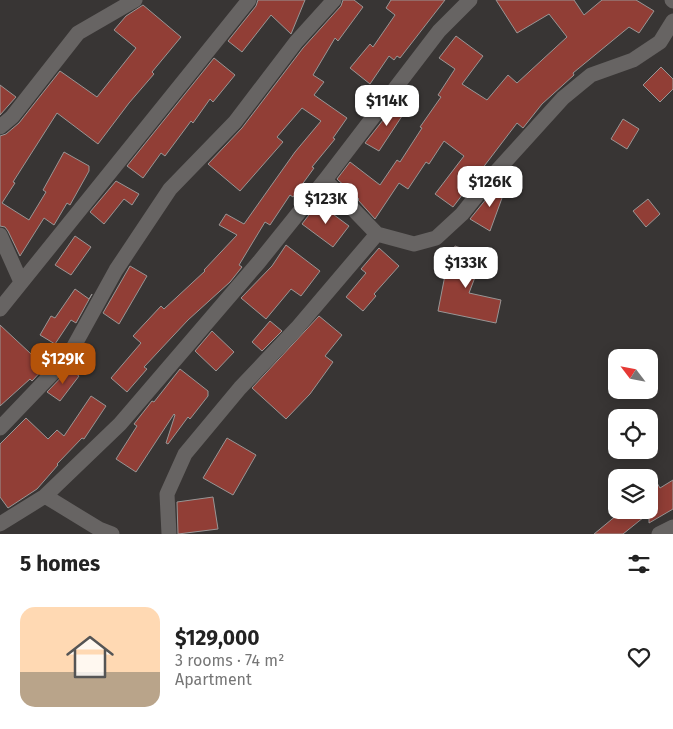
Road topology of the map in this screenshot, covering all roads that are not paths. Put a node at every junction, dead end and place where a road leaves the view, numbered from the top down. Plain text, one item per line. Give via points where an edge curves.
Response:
1 (135, 0) edge
2 (249, 0) edge
3 (334, 0) edge
4 (470, 0) edge
5 (673, 22) edge
6 (0, 127) edge
7 (325, 180) junction
8 (378, 234) junction
9 (0, 235) edge
10 (21, 282) junction
11 (0, 309) edge
12 (0, 428) edge
13 (45, 496) junction
14 (0, 524) edge
15 (673, 527) edge
16 (112, 534) edge
17 (169, 534) edge
18 (659, 534) edge

1 - 6 street via 78,33 12,117
2 - 10 street
3 - 12 street via 296,42 235,122 170,189 116,270 68,357
4 - 7 street via 439,31
5 - 8 street via 660,42 633,60 591,76 563,98 462,214 436,238 414,244
7 - 8 street
7 - 13 street via 120,424
8 - 17 street via 185,454 167,494
9 - 10 street
10 - 11 street
13 - 14 street
13 - 16 street
15 - 18 street

